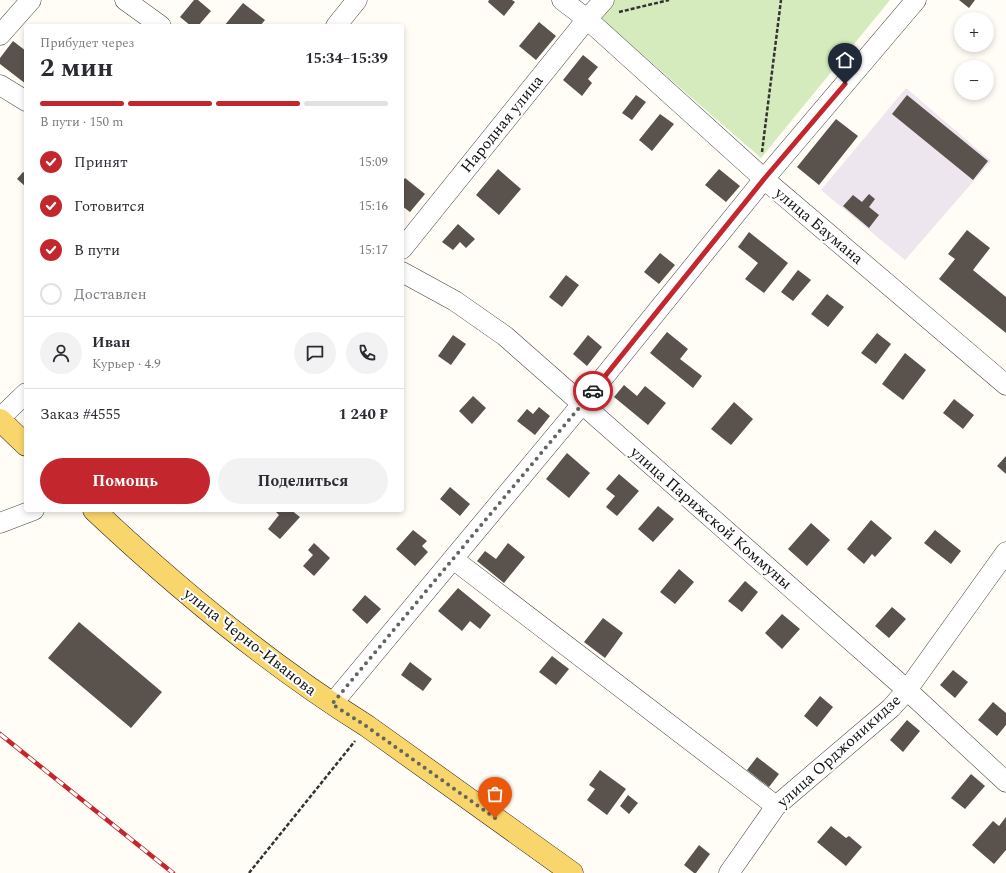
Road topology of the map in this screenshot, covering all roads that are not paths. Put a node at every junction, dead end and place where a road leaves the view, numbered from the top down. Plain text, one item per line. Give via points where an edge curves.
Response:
1 (31, 0) edge
2 (124, 0) edge
3 (357, 0) edge
4 (562, 0) edge
5 (604, 0) edge
6 (916, 0) edge
7 (587, 19) junction
8 (158, 24) edge
9 (338, 24) edge
10 (0, 35) edge
11 (0, 85) edge
12 (24, 100) edge
13 (759, 175) junction
14 (404, 247) edge
15 (404, 273) edge
16 (1006, 385) edge
17 (24, 395) edge
18 (582, 404) junction
19 (0, 419) edge
20 (24, 443) edge
21 (29, 512) edge
22 (96, 512) edge
23 (0, 523) edge
24 (1006, 552) edge
25 (453, 559) junction
26 (907, 690) junction
27 (332, 704) junction
28 (1006, 782) edge
29 (776, 806) junction
30 (572, 873) edge
31 (729, 873) edge

1 - 10 street
2 - 8 street
3 - 9 street
4 - 7 street, улица Баумана
5 - 7 street, Народная улица
6 - 13 street
7 - 13 street, улица Баумана
7 - 14 street, Народная улица
11 - 12 street
13 - 16 street, улица Баумана
13 - 18 street
15 - 18 street, улица Парижской Коммуны via 455,302 505,336
17 - 19 street
18 - 25 street
18 - 26 street, улица Парижской Коммуны
19 - 20 main road
21 - 23 street
22 - 27 main road, улица Черно-Иванова via 184,591 255,648
24 - 26 street, улица Орджоникидзе
25 - 27 street
25 - 29 street
26 - 28 street, улица Парижской Коммуны
26 - 29 street, улица Орджоникидзе via 891,708
27 - 30 main road, улица Черно-Иванова
29 - 31 street, улица Орджоникидзе

